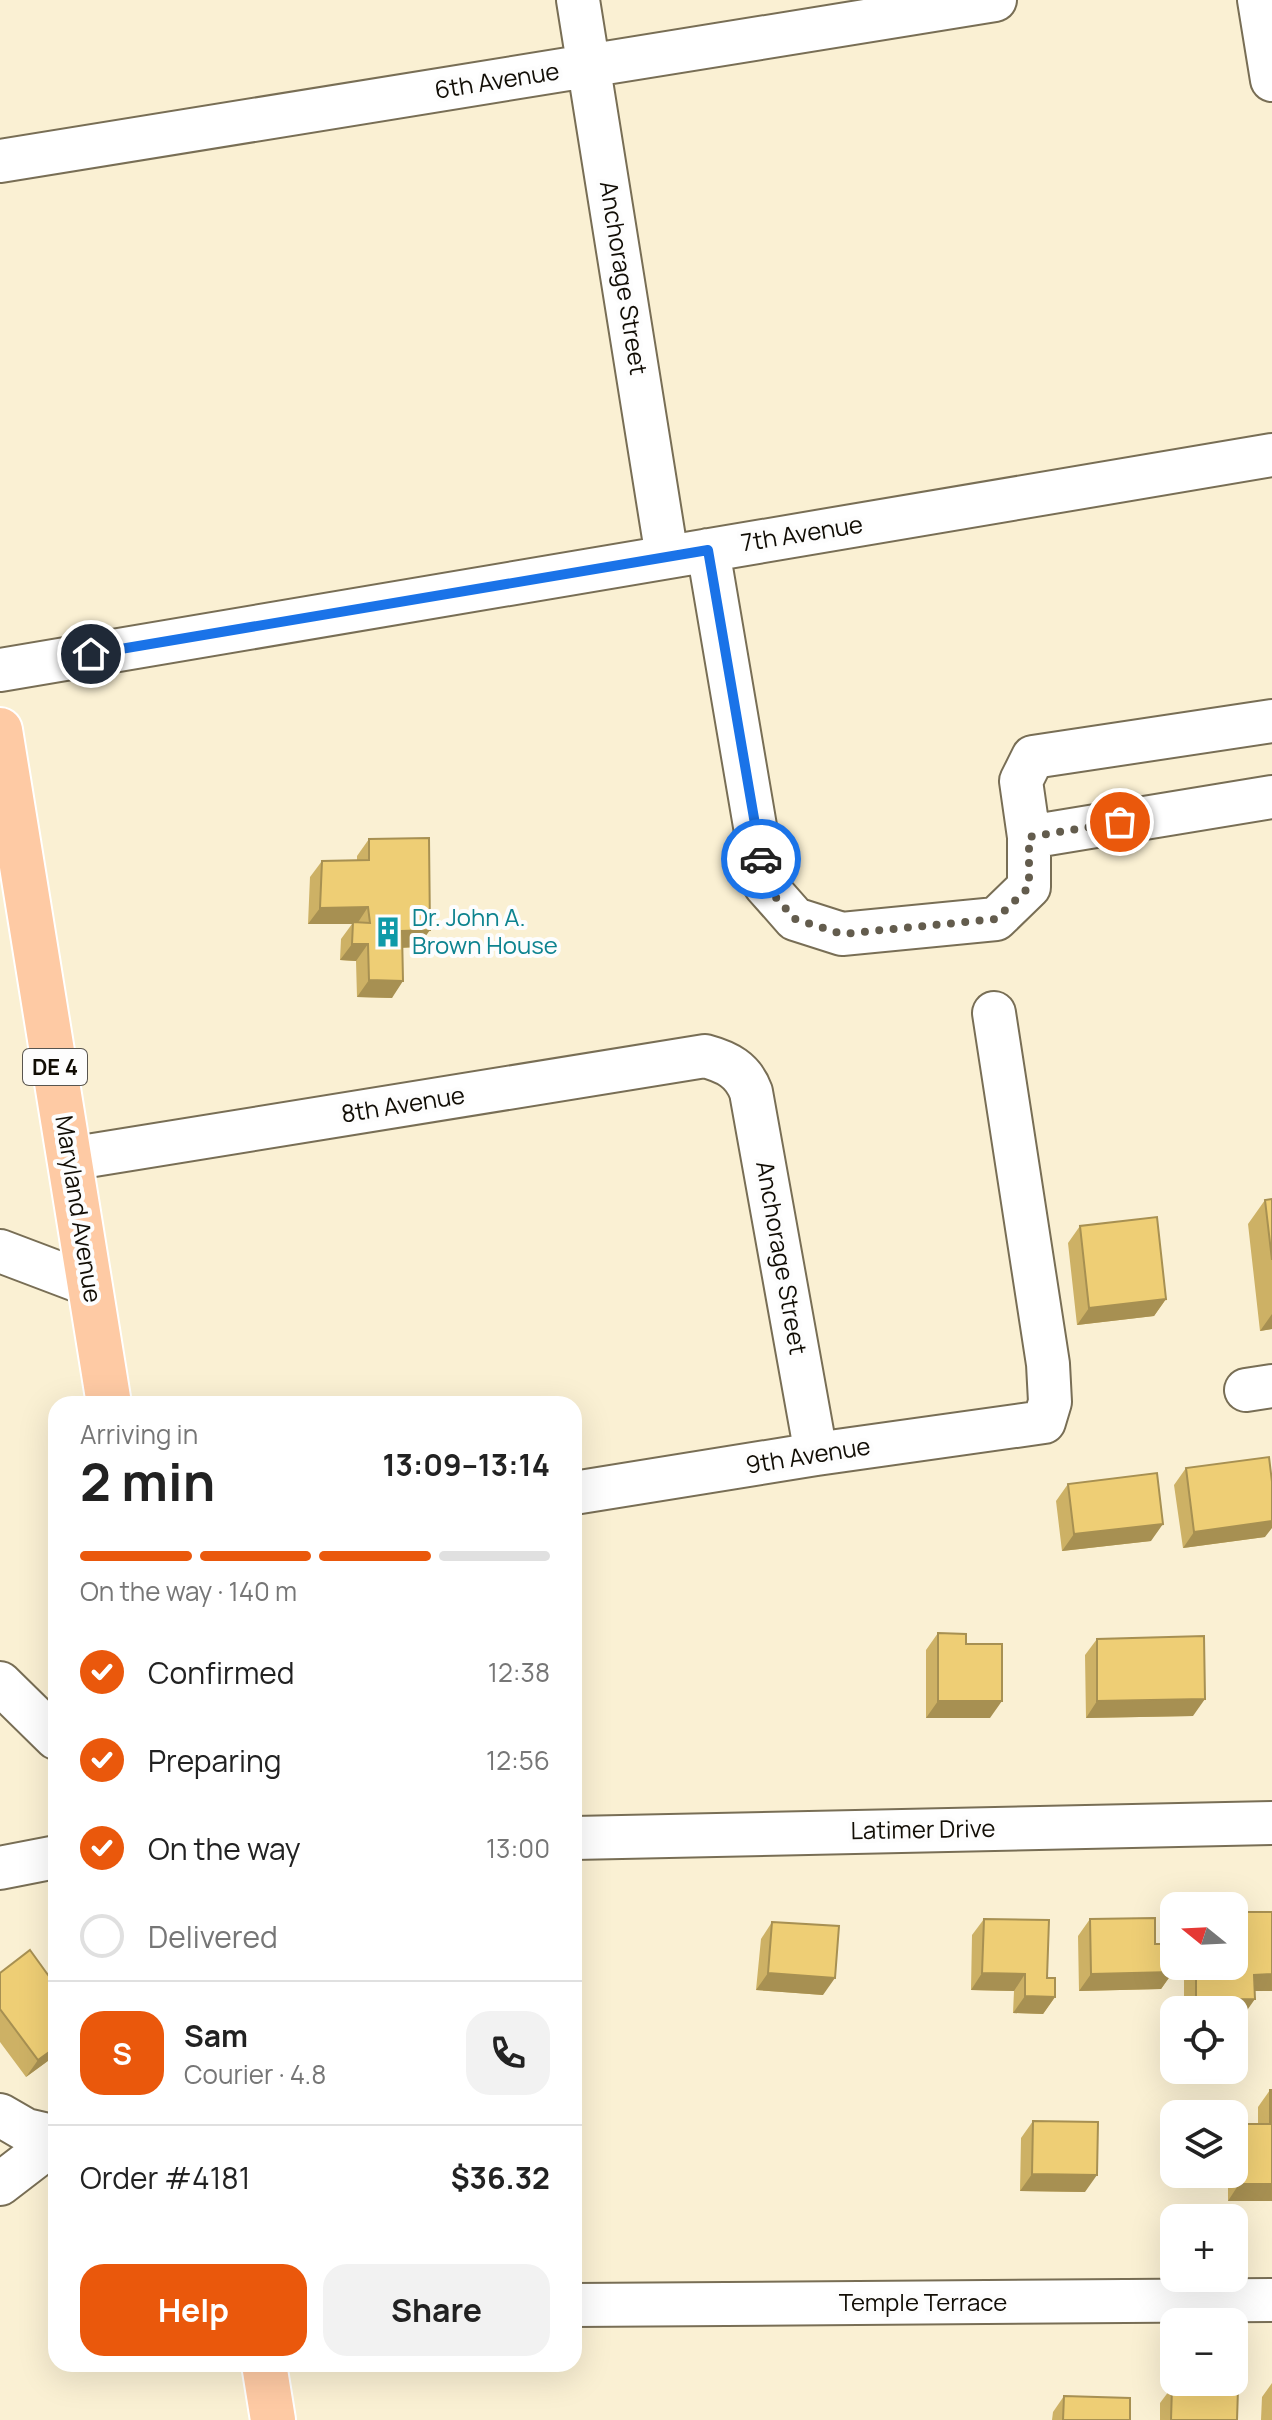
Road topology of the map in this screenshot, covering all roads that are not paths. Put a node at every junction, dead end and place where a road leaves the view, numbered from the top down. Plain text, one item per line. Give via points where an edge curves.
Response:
1 (578, 0) edge
2 (995, 0) edge
3 (1259, 0) edge
4 (589, 66) junction
5 (1272, 80) edge
6 (0, 161) edge
7 (1272, 455) edge
8 (708, 550) junction
9 (667, 557) junction
10 (0, 670) edge
11 (1272, 721) edge
12 (0, 730) edge
13 (1272, 797) edge
14 (1029, 837) junction
15 (994, 1013) dead end
16 (734, 1068) joint
17 (69, 1159) junction
18 (0, 1251) edge
19 (90, 1285) junction
20 (108, 1396) edge
21 (816, 1454) junction
22 (582, 1492) edge
23 (0, 1683) edge
24 (48, 1730) edge
25 (1272, 1823) edge
26 (582, 1838) edge
27 (48, 1859) edge
28 (0, 1868) edge
29 (0, 2115) edge
30 (48, 2137) edge
31 (48, 2145) edge
32 (0, 2184) edge
33 (1272, 2300) edge
34 (582, 2305) edge
35 (265, 2372) edge
36 (273, 2420) edge

1 - 4 street, Anchorage Street
2 - 4 street, 6th Avenue
3 - 5 street
4 - 6 street, 6th Avenue
4 - 9 street, Anchorage Street
7 - 8 street, 7th Avenue
8 - 9 street, 7th Avenue
8 - 14 street via 765,885 795,919 842,934 996,919 1029,887
9 - 10 street, 7th Avenue
11 - 14 street via 1033,757 1021,781
12 - 17 main road, Maryland Avenue / DE 4
13 - 14 street
15 - 21 street, 9th Avenue via 1048,1364 1050,1402 1044,1422
16 - 17 street, 8th Avenue via 705,1056
16 - 21 street, Anchorage Street via 746,1076 751,1092
17 - 19 main road, Maryland Avenue / DE 4
18 - 19 street
19 - 20 main road, Maryland Avenue / DE 4
21 - 22 street, 9th Avenue
23 - 24 street
25 - 26 street, Latimer Drive
27 - 28 street
29 - 30 street
31 - 32 street
33 - 34 street, Temple Terrace
35 - 36 main road

